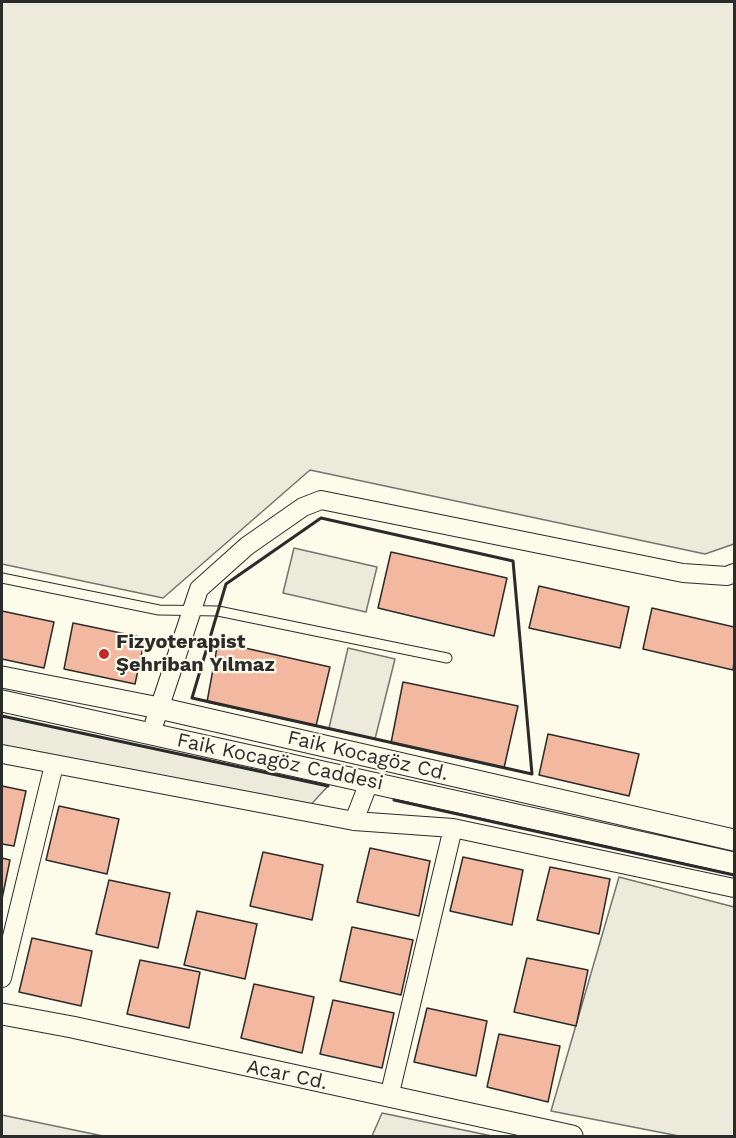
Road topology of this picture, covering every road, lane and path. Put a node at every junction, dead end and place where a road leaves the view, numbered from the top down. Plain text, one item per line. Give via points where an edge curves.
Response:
1 (735, 573) edge
2 (2, 578) edge
3 (192, 610) junction
4 (447, 658) dead end
5 (2, 677) edge
6 (2, 701) edge
7 (159, 708) junction
8 (151, 734) junction
9 (2, 754) edge
10 (54, 765) junction
11 (369, 782) junction
12 (354, 820) junction
13 (453, 828) junction
14 (735, 840) edge
15 (735, 863) edge
16 (735, 888) edge
17 (2, 978) edge
18 (2, 1014) edge
19 (389, 1097) junction
20 (573, 1137) edge

1 - 3 street via 683,573 321,500 303,507 247,546 199,589
2 - 3 lane via 159,610
3 - 4 lane via 218,611
3 - 7 street
5 - 7 street, Faik Kocagöz Cd.
6 - 8 street, Faik Kocagöz Caddesi
7 - 8 street
7 - 14 street, Faik Kocagöz Cd.
8 - 11 street, Faik Kocagöz Caddesi
9 - 10 street
10 - 12 street
10 - 17 street
11 - 12 street
11 - 15 street, Faik Kocagöz Caddesi
12 - 13 street
13 - 16 street
13 - 19 street
18 - 19 street, Acar Cd.
19 - 20 street, Acar Cd.

